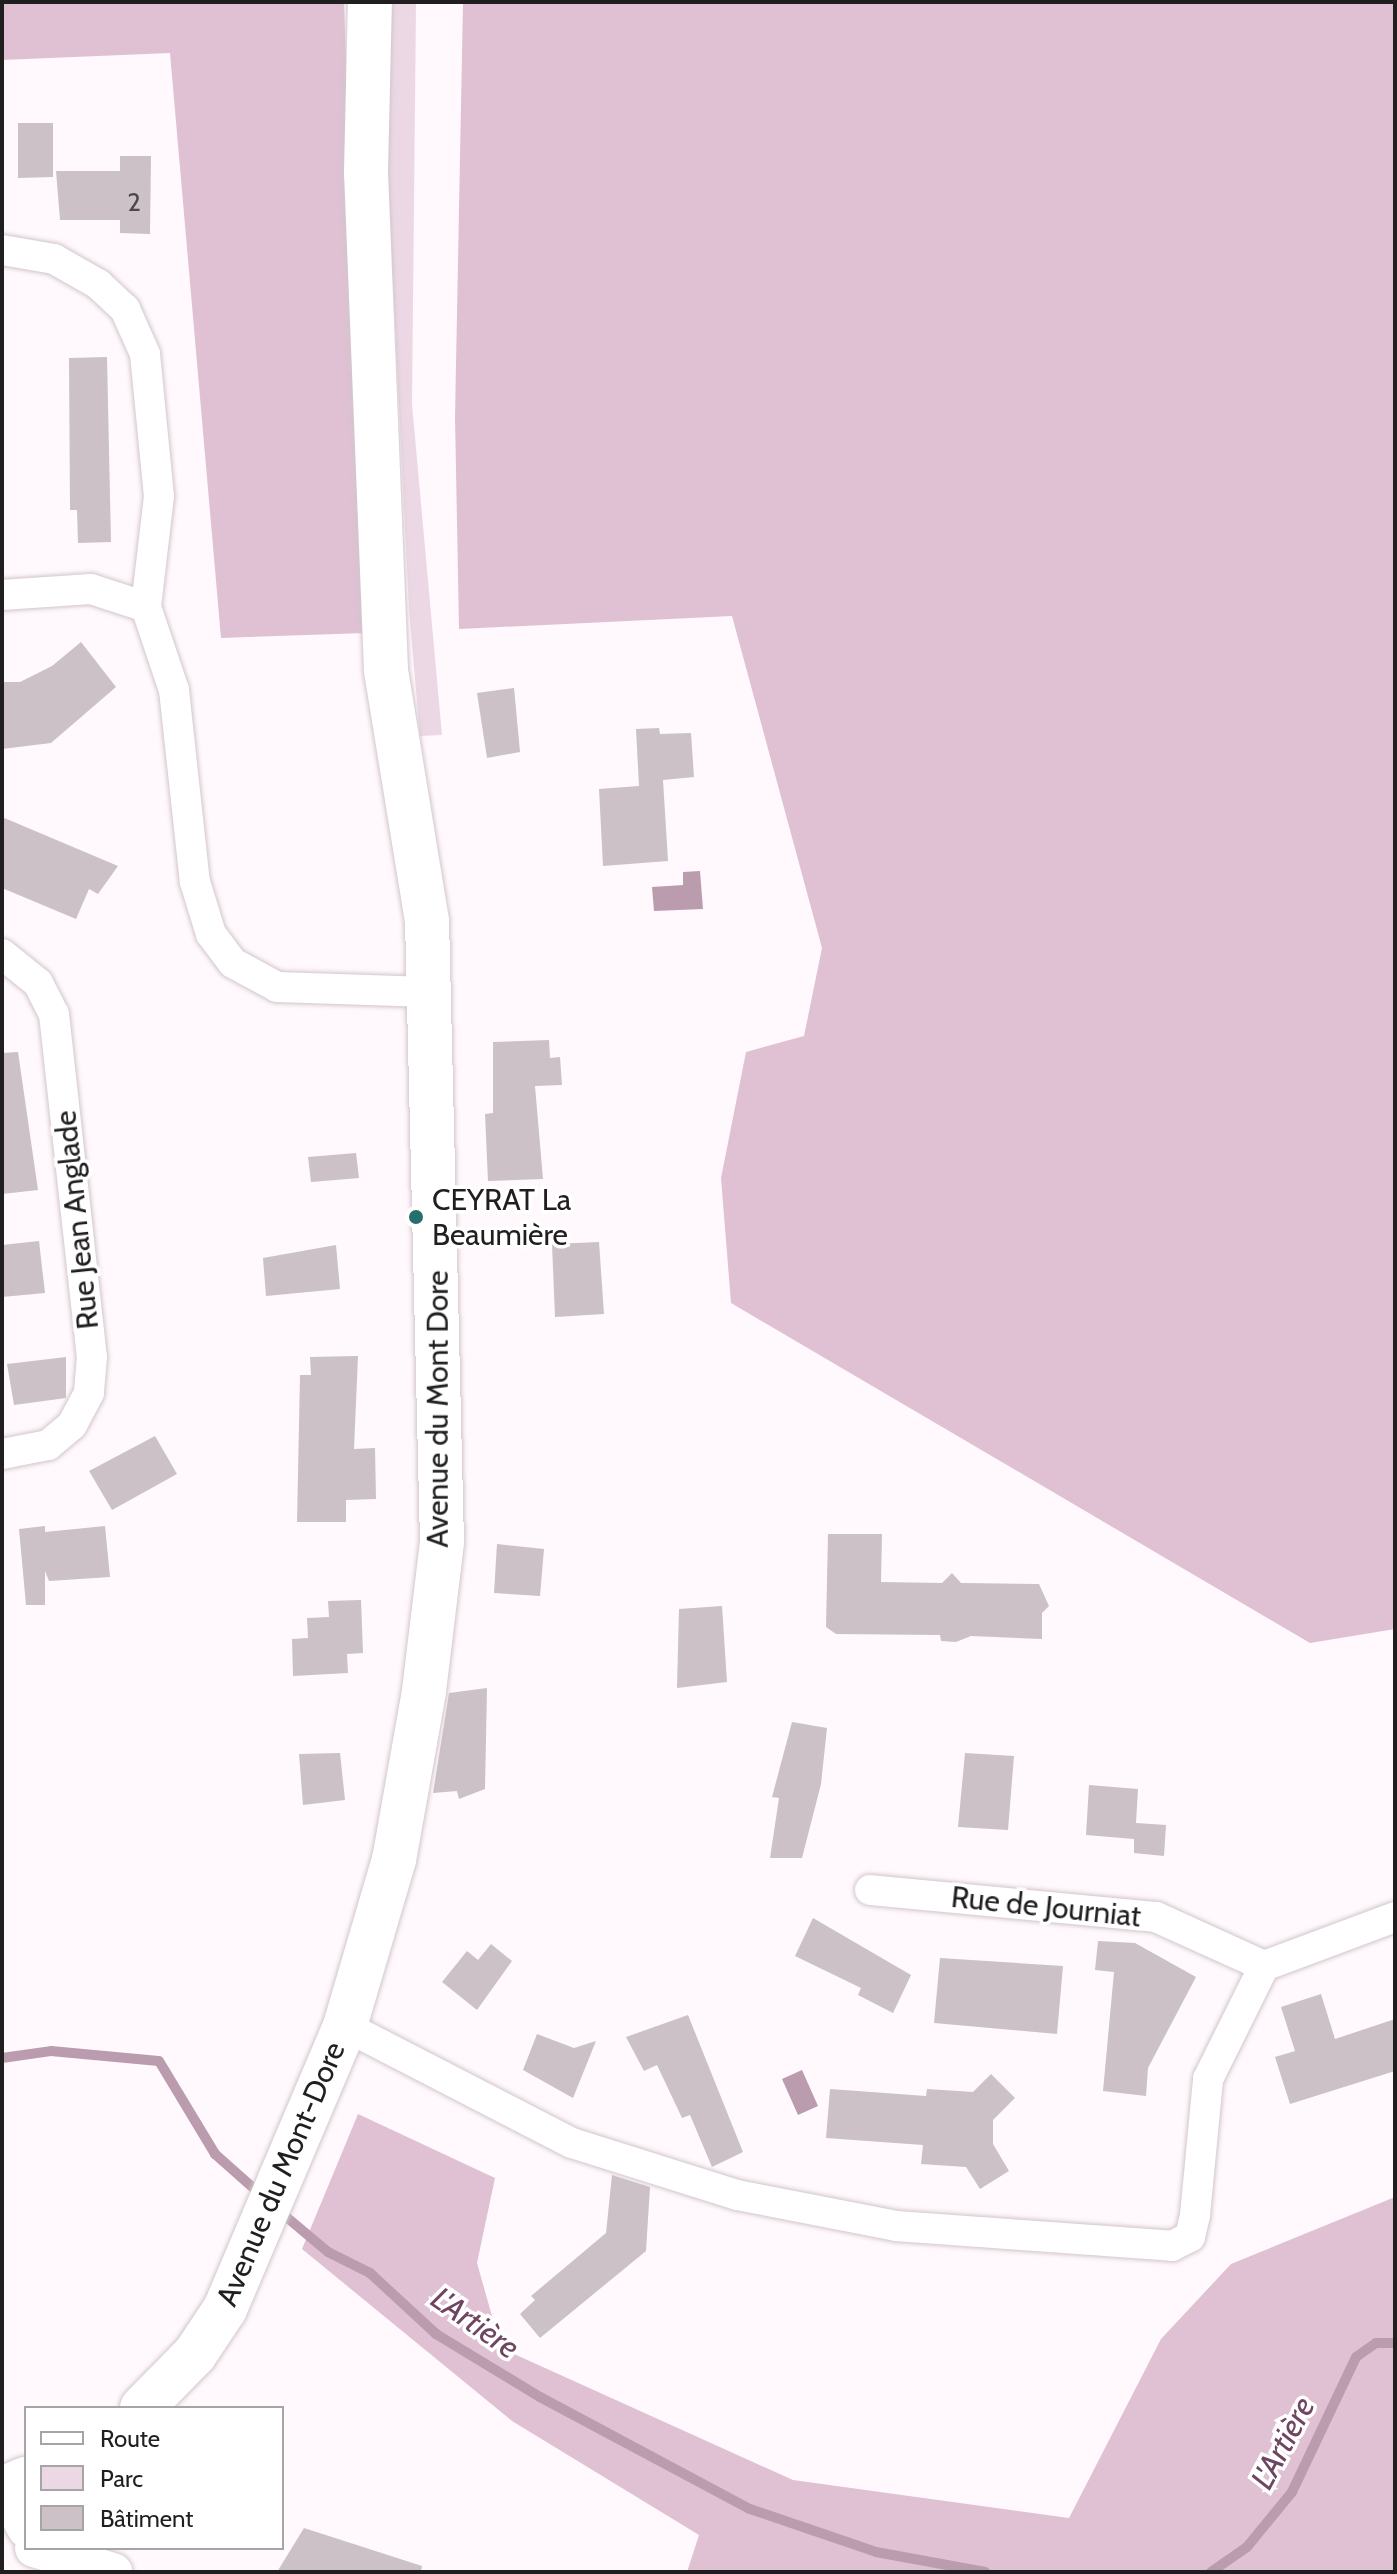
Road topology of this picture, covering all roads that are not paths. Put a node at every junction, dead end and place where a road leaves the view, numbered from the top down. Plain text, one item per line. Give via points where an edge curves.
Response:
1 (370, 2) edge
2 (2, 250) edge
3 (2, 595) edge
4 (146, 607) junction
5 (2, 954) edge
6 (429, 992) junction
7 (2, 1454) edge
8 (870, 1890) dead end
9 (380, 1916) joint
10 (1395, 1917) edge
11 (1264, 1966) junction
12 (345, 2026) junction
13 (144, 2406) edge
14 (9, 2485) edge
15 (24, 2523) edge
16 (2, 2541) edge
17 (24, 2546) edge
18 (42, 2550) edge
19 (98, 2550) edge
20 (114, 2572) edge

1 - 6 main road, Avenue du Mont Dore via 366,173 386,670 423,893
2 - 4 street via 54,259 98,284 125,309 145,354 159,496
3 - 4 street via 91,589
4 - 6 street via 174,690 195,882 211,934 233,963 277,987
5 - 7 street, Rue Jean Anglade via 38,983 54,1014 92,1357 89,1393 72,1425 48,1445
6 - 9 main road, Avenue du Mont Dore via 442,1542 424,1691
8 - 11 street, Rue de Journiat via 1156,1917
9 - 12 main road, Avenue du Mont-Dore
10 - 11 street
11 - 12 street via 1208,2079 1195,2215 1190,2237 1172,2246 896,2226 737,2195 572,2143
12 - 13 main road, Avenue du Mont-Dore via 249,2260 195,2354
14 - 15 street
16 - 17 street
18 - 20 street
19 - 20 street

